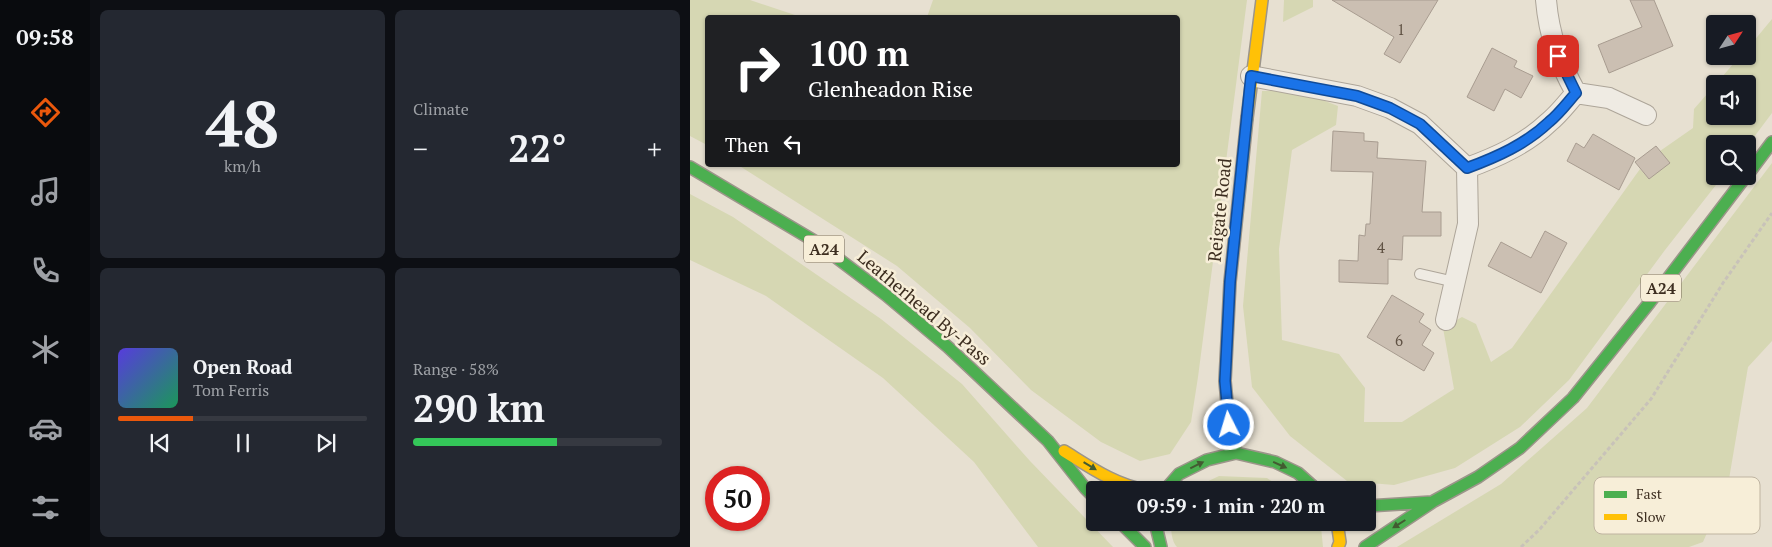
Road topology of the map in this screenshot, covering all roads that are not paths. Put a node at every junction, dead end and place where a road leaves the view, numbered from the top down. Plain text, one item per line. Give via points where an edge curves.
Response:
1 (1262, 0) edge
2 (1546, 0) edge
3 (1251, 76) junction
4 (1576, 93) junction
5 (1646, 115) dead end
6 (1772, 142) edge
7 (1756, 163) edge
8 (690, 167) edge
9 (1467, 168) junction
10 (1739, 185) edge
11 (1420, 274) dead end
12 (1455, 282) junction
13 (1446, 320) dead end
14 (1048, 441) junction
15 (1236, 454) junction
16 (1117, 481) edge
17 (1173, 481) edge
18 (1307, 481) edge
19 (1086, 489) edge
20 (1434, 502) junction
21 (1376, 506) edge
22 (1129, 531) edge
23 (1157, 531) edge
24 (1338, 531) edge
25 (1145, 547) edge
26 (1161, 547) edge
27 (1338, 547) edge
28 (1365, 547) edge

1 - 3 main road, Reigate Road
2 - 4 street via 1553,44
3 - 9 street via 1357,96 1390,108 1420,124
3 - 15 main road, Reigate Road via 1230,282 1225,381 1229,425
4 - 5 street via 1609,98
4 - 9 street via 1549,122 1525,141 1496,158
6 - 7 main road, A24
8 - 14 main road, Leatherhead By-Pass / A24 via 816,242 886,295 948,346
9 - 12 street via 1468,224
10 - 20 main road, A24 via 1573,398 1520,448
11 - 12 lane
12 - 13 street
14 -> 16 main road, Leatherhead By-Pass / A24
14 - 19 main road, Leatherhead By-Pass / A24
17 -> 15 main road via 1179,474 1207,460
15 -> 18 main road via 1275,462
20 - 21 main road, A24
20 -> 28 main road, A24
22 - 25 main road
23 - 26 main road
24 - 27 main road

